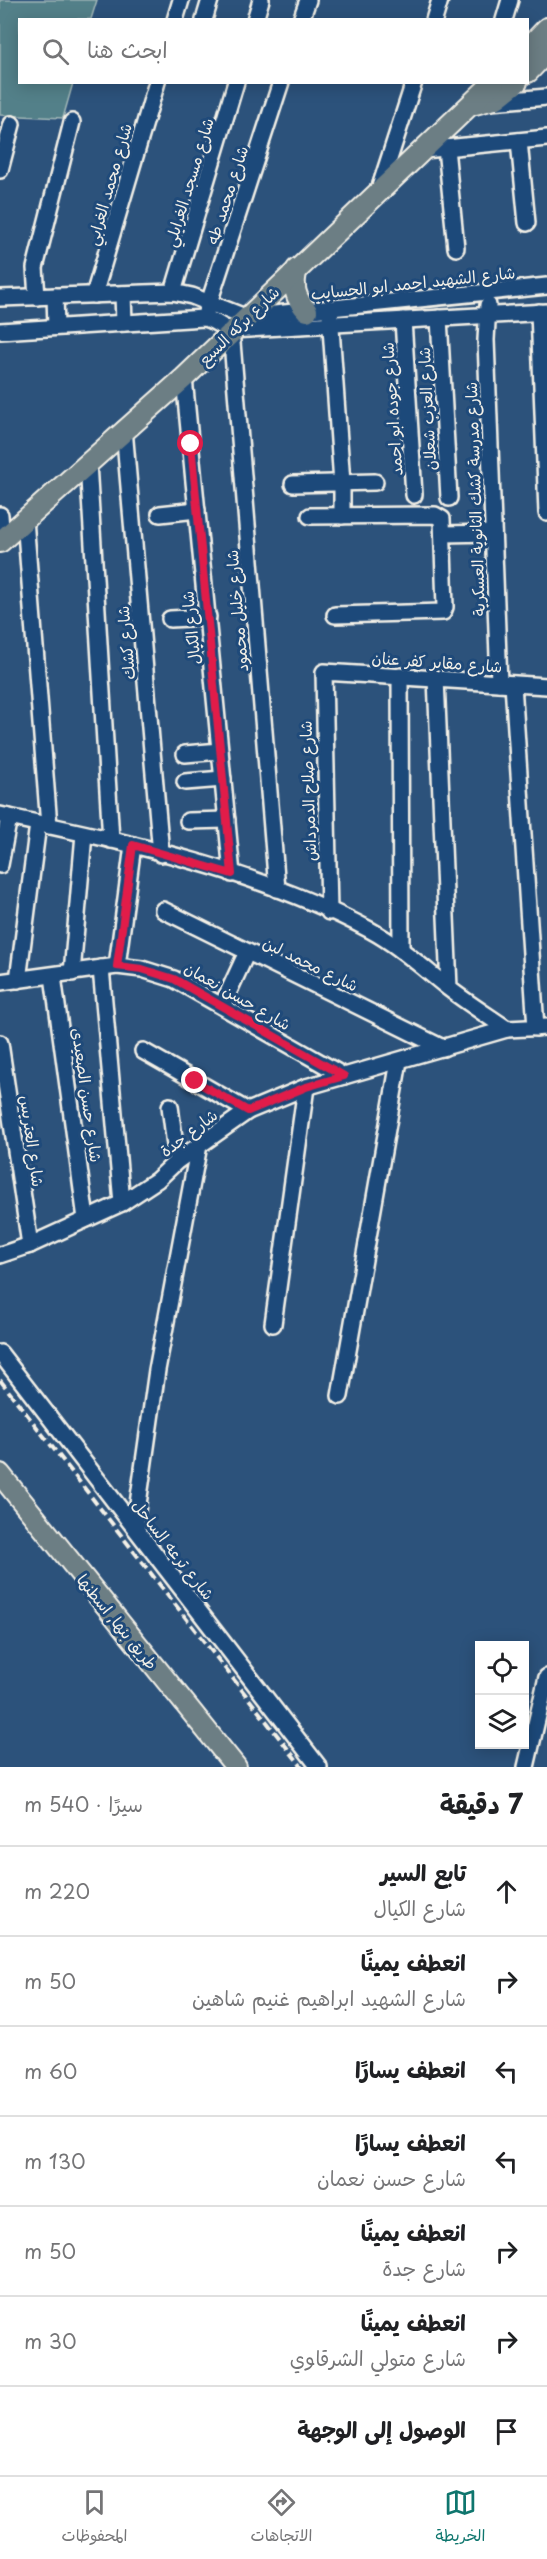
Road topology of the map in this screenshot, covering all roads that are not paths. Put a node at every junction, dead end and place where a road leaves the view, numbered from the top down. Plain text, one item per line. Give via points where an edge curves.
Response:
1 (181, 0) edge
2 (210, 0) edge
3 (261, 0) edge
4 (308, 0) edge
5 (440, 0) edge
6 (510, 0) edge
7 (178, 18) edge
8 (205, 18) edge
9 (256, 18) edge
10 (302, 18) edge
11 (435, 18) edge
12 (505, 18) edge
13 (547, 28) edge
14 (529, 47) edge
15 (547, 52) edge
16 (529, 71) edge
17 (156, 84) edge
18 (235, 84) edge
19 (280, 84) edge
20 (413, 84) edge
21 (514, 84) edge
22 (484, 93) edge
23 (547, 97) edge
24 (72, 122) dead end
25 (12, 124) dead end
26 (547, 138) edge
27 (519, 141) junction
28 (446, 148) junction
29 (424, 150) junction
30 (0, 170) edge
31 (378, 193) junction
32 (527, 223) dead end
33 (456, 248) dead end
34 (297, 269) junction
35 (547, 286) edge
36 (173, 292) junction
37 (489, 292) junction
38 (123, 294) junction
39 (94, 295) junction
40 (55, 296) junction
41 (37, 297) junction
42 (0, 298) edge
43 (329, 308) junction
44 (207, 311) junction
45 (307, 311) junction
46 (543, 312) edge
47 (488, 315) junction
48 (439, 318) junction
49 (403, 320) junction
50 (124, 323) junction
51 (238, 324) junction
52 (331, 324) junction
53 (56, 327) junction
54 (0, 331) edge
55 (184, 378) junction
56 (124, 429) junction
57 (88, 463) junction
58 (375, 482) dead end
59 (342, 483) junction
60 (293, 484) dead end
61 (414, 495) dead end
62 (449, 498) dead end
63 (197, 510) junction
64 (547, 513) edge
65 (160, 514) dead end
66 (0, 515) edge
67 (310, 516) dead end
68 (342, 516) junction
69 (25, 519) junction
70 (493, 533) junction
71 (443, 534) junction
72 (1, 541) edge
73 (335, 615) dead end
74 (208, 617) junction
75 (170, 620) dead end
76 (326, 671) joint
77 (400, 676) junction
78 (436, 678) junction
79 (506, 683) junction
80 (547, 686) edge
81 (220, 751) junction
82 (185, 754) dead end
83 (223, 779) junction
84 (185, 782) dead end
85 (4, 816) edge
86 (227, 820) junction
87 (188, 821) dead end
88 (43, 825) junction
89 (84, 834) junction
90 (111, 840) junction
91 (133, 845) junction
92 (161, 854) junction
93 (0, 865) edge
94 (232, 874) junction
95 (277, 889) junction
96 (163, 910) dead end
97 (329, 912) junction
98 (401, 950) junction
99 (247, 951) junction
100 (117, 966) junction
101 (101, 968) junction
102 (72, 973) junction
103 (53, 976) junction
104 (18, 980) junction
105 (0, 982) edge
106 (449, 988) junction
107 (222, 1006) junction
108 (541, 1028) edge
109 (507, 1029) junction
110 (0, 1043) edge
111 (443, 1048) junction
112 (143, 1051) dead end
113 (399, 1061) junction
114 (344, 1076) junction
115 (306, 1087) junction
116 (170, 1106) dead end
117 (248, 1111) junction
118 (199, 1145) junction
119 (177, 1161) junction
120 (122, 1203) junction
121 (86, 1219) junction
122 (30, 1245) junction
123 (0, 1255) edge
124 (273, 1324) dead end
125 (0, 1353) edge
126 (340, 1396) dead end
127 (0, 1474) edge
128 (137, 1529) junction
129 (547, 1677) edge
130 (236, 1767) edge
131 (320, 1767) edge
132 (526, 1767) edge

1 - 7 street
2 - 8 street
3 - 9 street
4 - 10 street
5 - 11 street
6 - 12 street
13 - 14 main road
15 - 16 main road
17 - 39 street, شارع محمد الغرابي
18 - 36 street, شارع مسجد الغرابلي
19 - 44 street, شارع محمد طه
20 - 31 street
21 - 22 main road, شارع بركه السبع via 497,98
22 - 23 street
22 - 29 main road, شارع بركه السبع
24 - 41 street via 35,268
25 - 30 street
26 - 27 street
27 - 28 street
27 - 32 street
28 - 29 street
28 - 33 street
29 - 31 main road, شارع بركه السبع
31 - 34 main road, شارع بركه السبع
34 - 45 main road via 295,292
34 - 51 main road, شارع بركه السبع
35 - 37 street, شارع الشهيد احمد ابو الحسايب
36 - 38 street, شارع الشهيد احمد ابو الحسايب
36 - 44 street, شارع الشهيد احمد ابو الحسايب via 192,296
37 - 43 street, شارع الشهيد احمد ابو الحسايب
37 - 47 street, شارع مدرسة كشك الثانوية العسكرية
38 - 39 street, شارع الشهيد احمد ابو الحسايب
38 - 50 street
39 - 40 street, شارع الشهيد احمد ابو الحسايب
40 - 41 street, شارع الشهيد احمد ابو الحسايب
40 - 53 street
41 - 42 street, شارع الشهيد احمد ابو الحسايب
43 - 45 street, شارع الشهيد احمد ابو الحسايب
43 - 52 street
44 - 50 street, شارع الشهيد احمد ابو الحسايب
44 - 51 street, شارع الشهيد احمد ابو الحسايب via 220,327
45 - 51 street, شارع الشهيد احمد ابو الحسايب
46 - 47 street, شارع الشهيد احمد ابو الحسايب
46 - 64 street
47 - 48 street, شارع الشهيد احمد ابو الحسايب
47 - 70 street, شارع مدرسة كشك الثانوية العسكرية
48 - 49 street, شارع الشهيد احمد ابو الحسايب
48 - 62 street, شارع العزب شعلان
49 - 52 street, شارع الشهيد احمد ابو الحسايب
49 - 61 street, شارع جوده ابو احمد
50 - 53 street, شارع الشهيد احمد ابو الحسايب
51 - 52 street, شارع الشهيد احمد ابو الحسايب
51 - 55 main road, شارع بركه السبع
51 - 95 street, شارع خليل محمود
52 - 59 street
53 - 54 street, شارع الشهيد احمد ابو الحسايب
55 - 56 main road, شارع بركه السبع
55 - 63 street, شارع الكيال
56 - 57 main road, شارع بركه السبع
56 - 92 street, شارع كشك
57 - 69 main road, شارع بركه السبع
57 - 90 street
58 - 59 street
59 - 60 street
59 - 68 street
63 - 65 street
63 - 74 street, شارع الكيال
66 - 72 street
67 - 68 street
68 - 71 street via 438,515
69 - 72 main road, شارع بركه السبع
69 - 88 street
70 - 71 street
70 - 79 street, شارع مدرسة كشك الثانوية العسكرية
71 - 73 street via 443,612
74 - 75 street
74 - 81 street, شارع الكيال
76 - 77 street, شارع مقابر كفر عنان
76 - 97 street, شارع صلاح الدمرداش via 322,676
77 - 78 street, شارع مقابر كفر عنان
77 - 98 street
78 - 79 street, شارع مقابر كفر عنان
78 - 106 street
79 - 80 street, شارع مقابر كفر عنان
79 - 108 street, شارع مدرسة كشك الثانوية العسكرية
81 - 82 street
81 - 83 street, شارع الكيال
83 - 84 street
83 - 86 street, شارع الكيال
85 - 88 street
85 - 93 street
86 - 87 street
86 - 94 street, شارع الكيال
88 - 89 street
88 - 104 street
89 - 90 street
89 - 102 street
90 - 91 street
91 - 92 street
91 - 100 street
92 - 94 street
94 - 95 street
95 - 97 street
96 - 99 street, شارع محمد لبن
97 - 98 street via 370,930
98 - 106 street
99 - 107 street
99 - 111 street, شارع محمد لبن
100 - 101 street, شارع حسن نعمان
100 - 107 street, شارع حسن نعمان via 174,979
101 - 102 street, شارع حسن نعمان
101 - 120 street
102 - 103 street, شارع حسن نعمان
103 - 104 street, شارع حسن نعمان
103 - 121 street, شارع حسن الصعيدى
104 - 105 street, شارع حسن نعمان
106 - 109 street
107 - 114 street, شارع حسن نعمان
108 - 109 street, شارع جدة
109 - 111 street, شارع جدة
110 - 122 street, شارع العتريس
111 - 113 street, شارع جدة
112 - 117 street
113 - 114 street, شارع جدة
113 - 126 street
114 - 115 street, شارع جدة
115 - 117 street, شارع جدة
115 - 124 street
116 - 119 street
117 - 118 street, شارع جدة
118 - 119 street, شارع جدة
118 - 128 street via 157,1370
119 - 120 street, شارع جدة
120 - 121 street, شارع جدة
121 - 122 street, شارع جدة
122 - 123 street, شارع جدة
125 - 128 street, شارع ترعه الساحل
127 - 130 main road, طريق بنها, اسطنها
128 - 131 street, شارع ترعه الساحل
129 - 132 street

